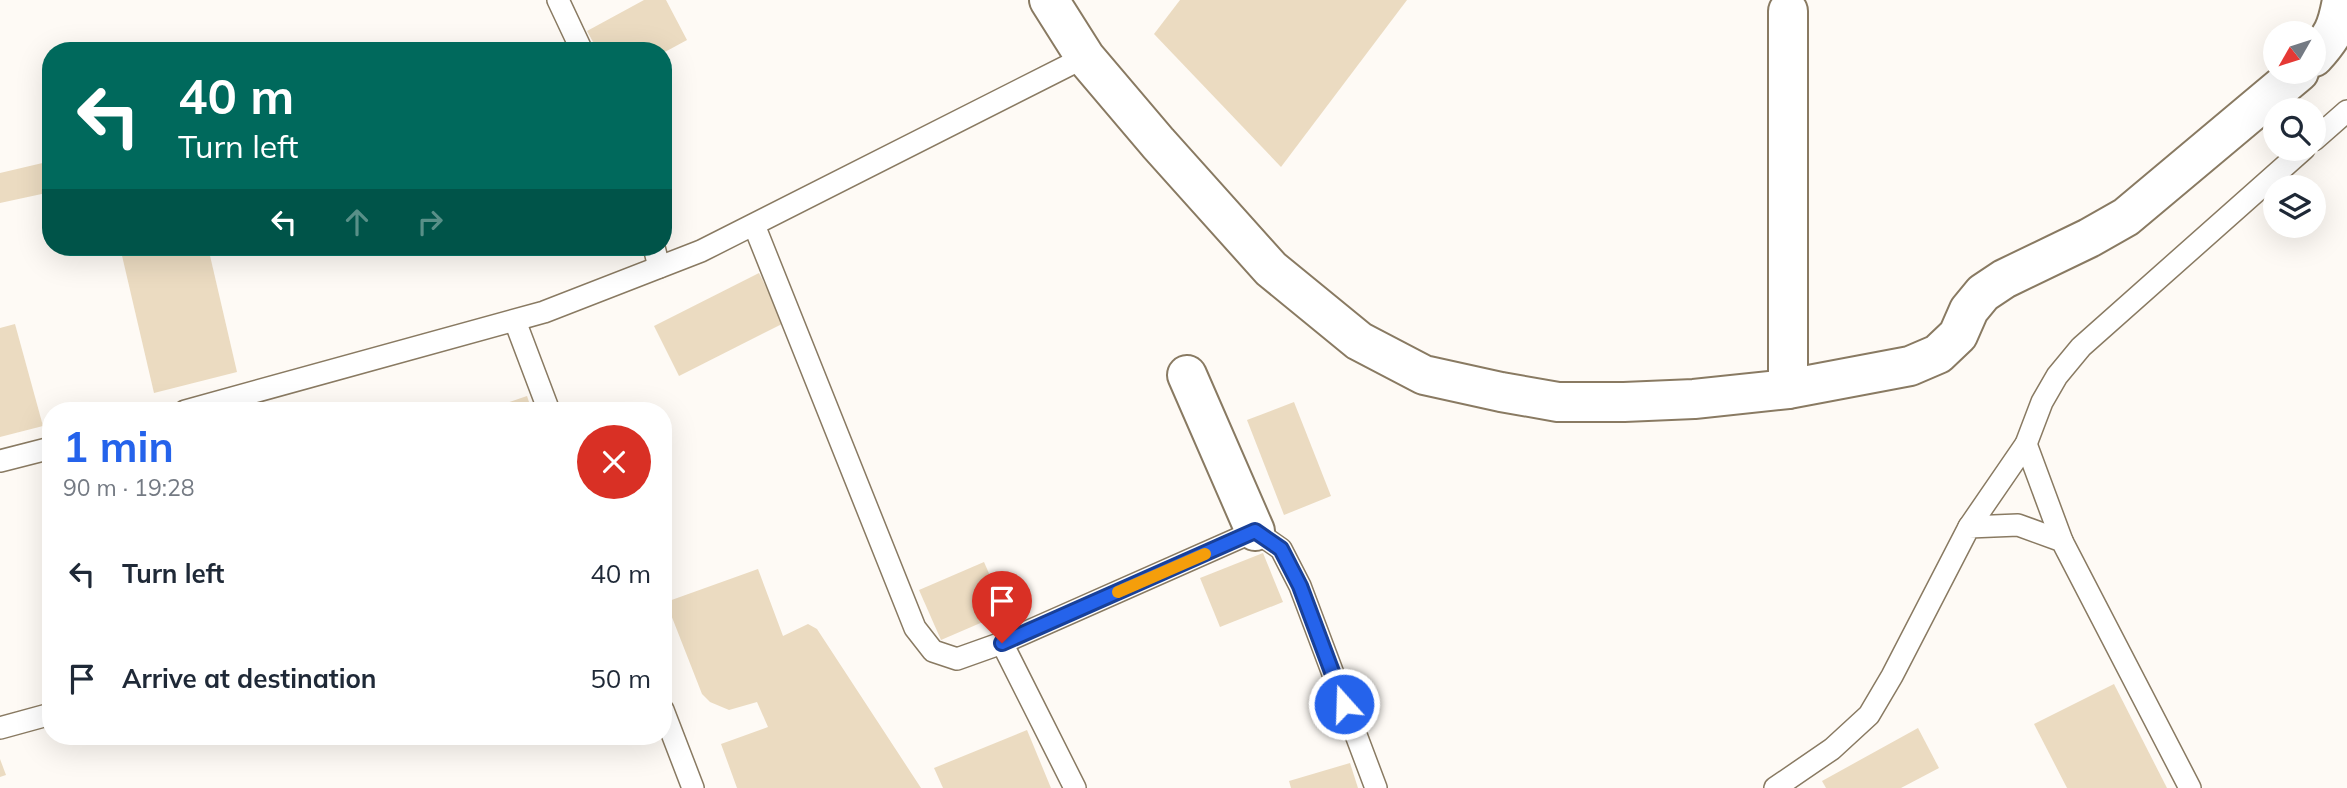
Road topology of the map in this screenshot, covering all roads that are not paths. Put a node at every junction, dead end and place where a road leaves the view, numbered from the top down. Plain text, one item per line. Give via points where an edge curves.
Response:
1 (558, 0) edge
2 (1049, 0) edge
3 (2342, 0) edge
4 (1788, 11) dead end
5 (578, 42) edge
6 (2326, 44) edge
7 (1085, 57) junction
8 (2285, 84) edge
9 (2347, 111) edge
10 (2326, 130) edge
11 (2290, 161) edge
12 (754, 225) junction
13 (672, 255) edge
14 (657, 257) edge
15 (514, 321) junction
16 (1187, 375) dead end
17 (1788, 389) junction
18 (218, 402) edge
19 (546, 402) edge
20 (2026, 444) junction
21 (42, 450) edge
22 (0, 461) edge
23 (1969, 527) junction
24 (1255, 531) junction
25 (2062, 541) junction
26 (1002, 643) junction
27 (42, 716) edge
28 (0, 728) edge
29 (672, 733) edge
30 (693, 788) edge
31 (1075, 788) edge
32 (1376, 788) edge
33 (1774, 788) edge
34 (2190, 788) edge

1 - 5 lane
2 - 7 street
3 - 6 street
4 - 17 street
7 - 12 lane
7 - 17 street via 1271,269 1359,341 1424,374 1558,402 1694,399
8 - 17 street via 2126,217 1983,293 1958,335 1938,354 1910,366
9 - 10 lane
11 - 20 lane via 2081,347 2042,402
12 - 13 lane via 701,251
12 - 26 lane via 915,628 933,651 957,659
14 - 15 lane via 544,312
15 - 18 lane
15 - 19 lane
16 - 24 street
20 - 23 lane
20 - 25 lane
21 - 22 lane
23 - 25 lane via 2018,524
23 - 33 lane via 1869,715 1832,748
24 - 26 lane
24 - 32 lane via 1281,549 1300,586
25 - 34 lane
26 - 31 lane
27 - 28 lane
29 - 30 lane

